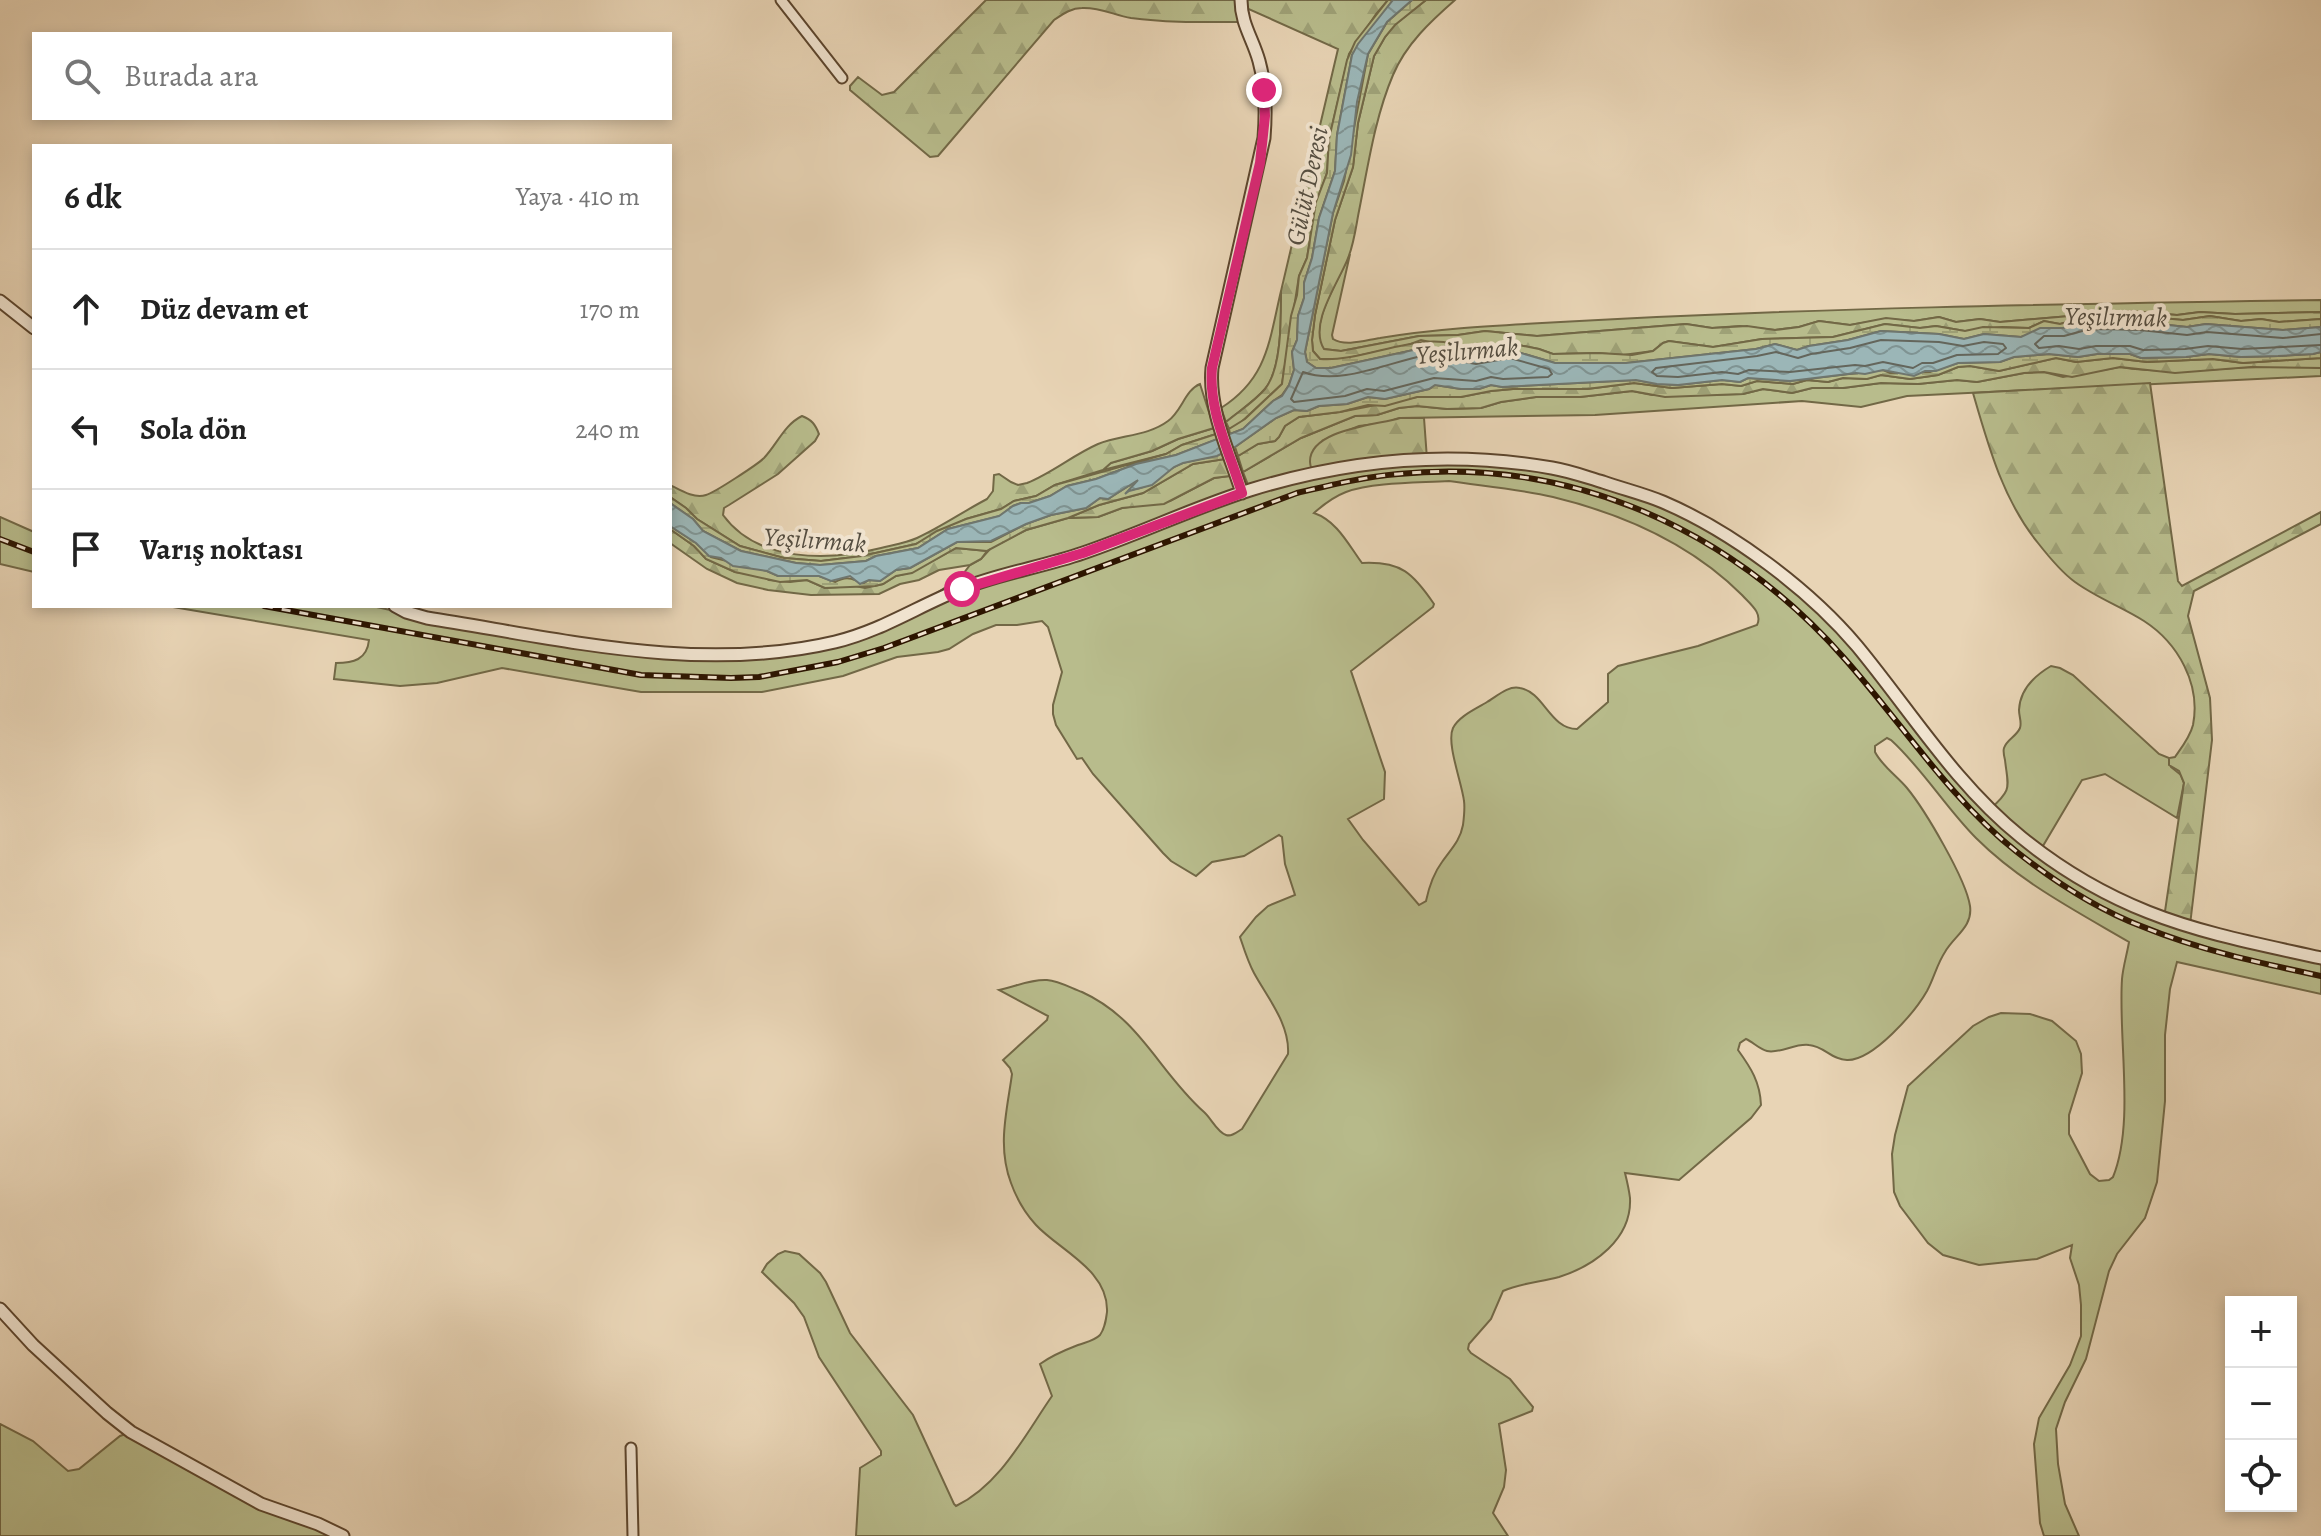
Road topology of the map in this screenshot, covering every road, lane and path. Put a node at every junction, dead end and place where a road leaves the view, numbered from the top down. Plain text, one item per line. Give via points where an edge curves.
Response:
1 (781, 0) edge
2 (1241, 0) edge
3 (842, 78) dead end
4 (0, 301) edge
5 (32, 326) edge
6 (1242, 493) junction
7 (399, 608) edge
8 (2321, 958) edge
9 (0, 1309) edge
10 (631, 1448) dead end
11 (343, 1536) edge
12 (633, 1536) edge

1 - 3 street
2 - 6 street via 1243,22 1262,72 1265,116 1260,163 1210,385
4 - 5 street
6 - 7 street via 1083,553 962,589 873,630 808,647 743,653 642,652 427,618
6 - 8 street via 1362,463 1450,458 1560,469 1661,501 1754,555 1822,609 1976,795 2063,868 2146,912
9 - 11 street via 107,1413 144,1441 261,1504
10 - 12 street

